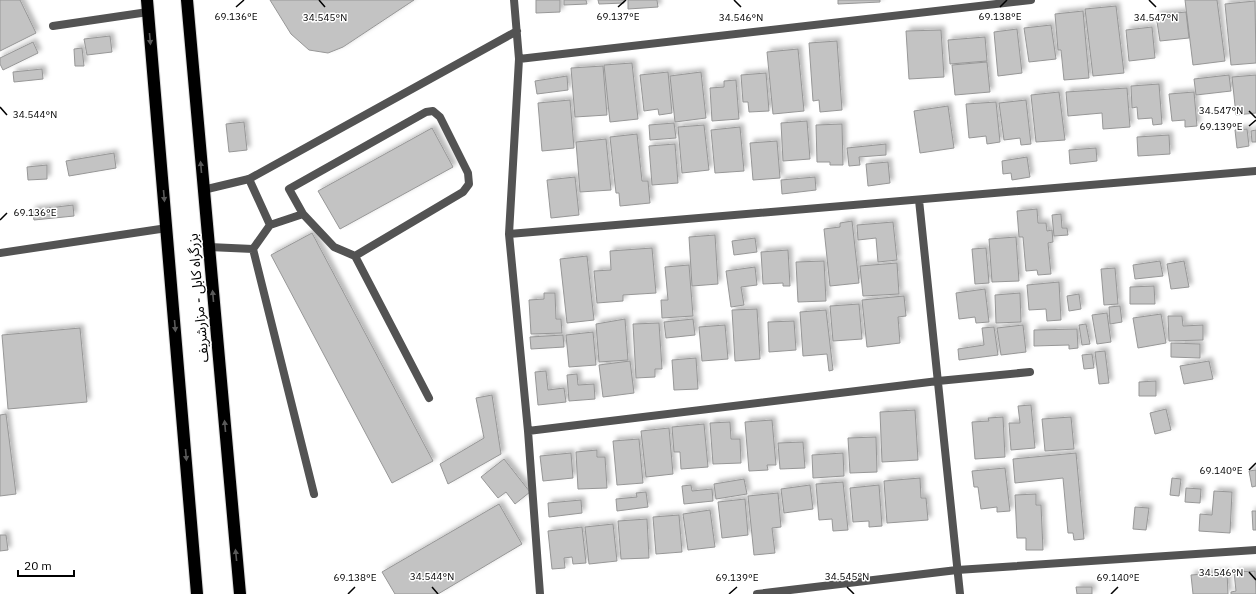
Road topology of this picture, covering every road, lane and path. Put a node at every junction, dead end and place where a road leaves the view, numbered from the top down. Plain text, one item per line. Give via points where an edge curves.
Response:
1 (147, 0) edge
2 (188, 0) edge
3 (514, 0) edge
4 (1031, 0) edge
5 (148, 12) junction
6 (53, 26) dead end
7 (517, 31) junction
8 (519, 59) junction
9 (1256, 171) edge
10 (249, 179) junction
11 (203, 190) junction
12 (919, 200) junction
13 (303, 214) junction
14 (270, 225) junction
15 (167, 228) junction
16 (509, 234) junction
17 (209, 247) junction
18 (252, 249) junction
19 (0, 253) edge
20 (355, 256) junction
21 (1030, 372) dead end
22 (938, 381) junction
23 (429, 398) dead end
24 (528, 431) junction
25 (314, 494) dead end
26 (1256, 550) edge
27 (957, 570) junction
28 (197, 594) edge
29 (240, 594) edge
30 (540, 594) edge
31 (757, 594) edge
32 (960, 594) edge

1 - 5 highway, بزرگراه کابل - مزارشریف
11 -> 2 highway, بزرگراه کابل - مزارشریف
3 - 7 street
4 - 8 street
5 - 6 street
5 -> 15 highway, بزرگراه کابل - مزارشریف
7 - 8 street
7 - 10 street
8 - 16 street
9 - 12 street
10 - 11 street
10 - 14 street
11 - 17 highway, بزرگراه کابل - مزارشریف
12 - 16 street
12 - 22 street
13 - 14 street
13 - 20 street via 334,247
13 - 20 street via 289,189 426,112 433,111 440,117 468,173 469,184 463,192
14 - 18 street
15 - 19 street
15 -> 28 highway, بزرگراه کابل - مزارشریف
16 - 24 street
17 - 18 street
29 -> 17 highway, بزرگراه کابل - مزارشریف
18 - 25 street
20 - 23 street
21 - 22 street
22 - 24 street
22 - 27 street
24 - 30 street
26 - 27 street
27 - 31 street
27 - 32 street

